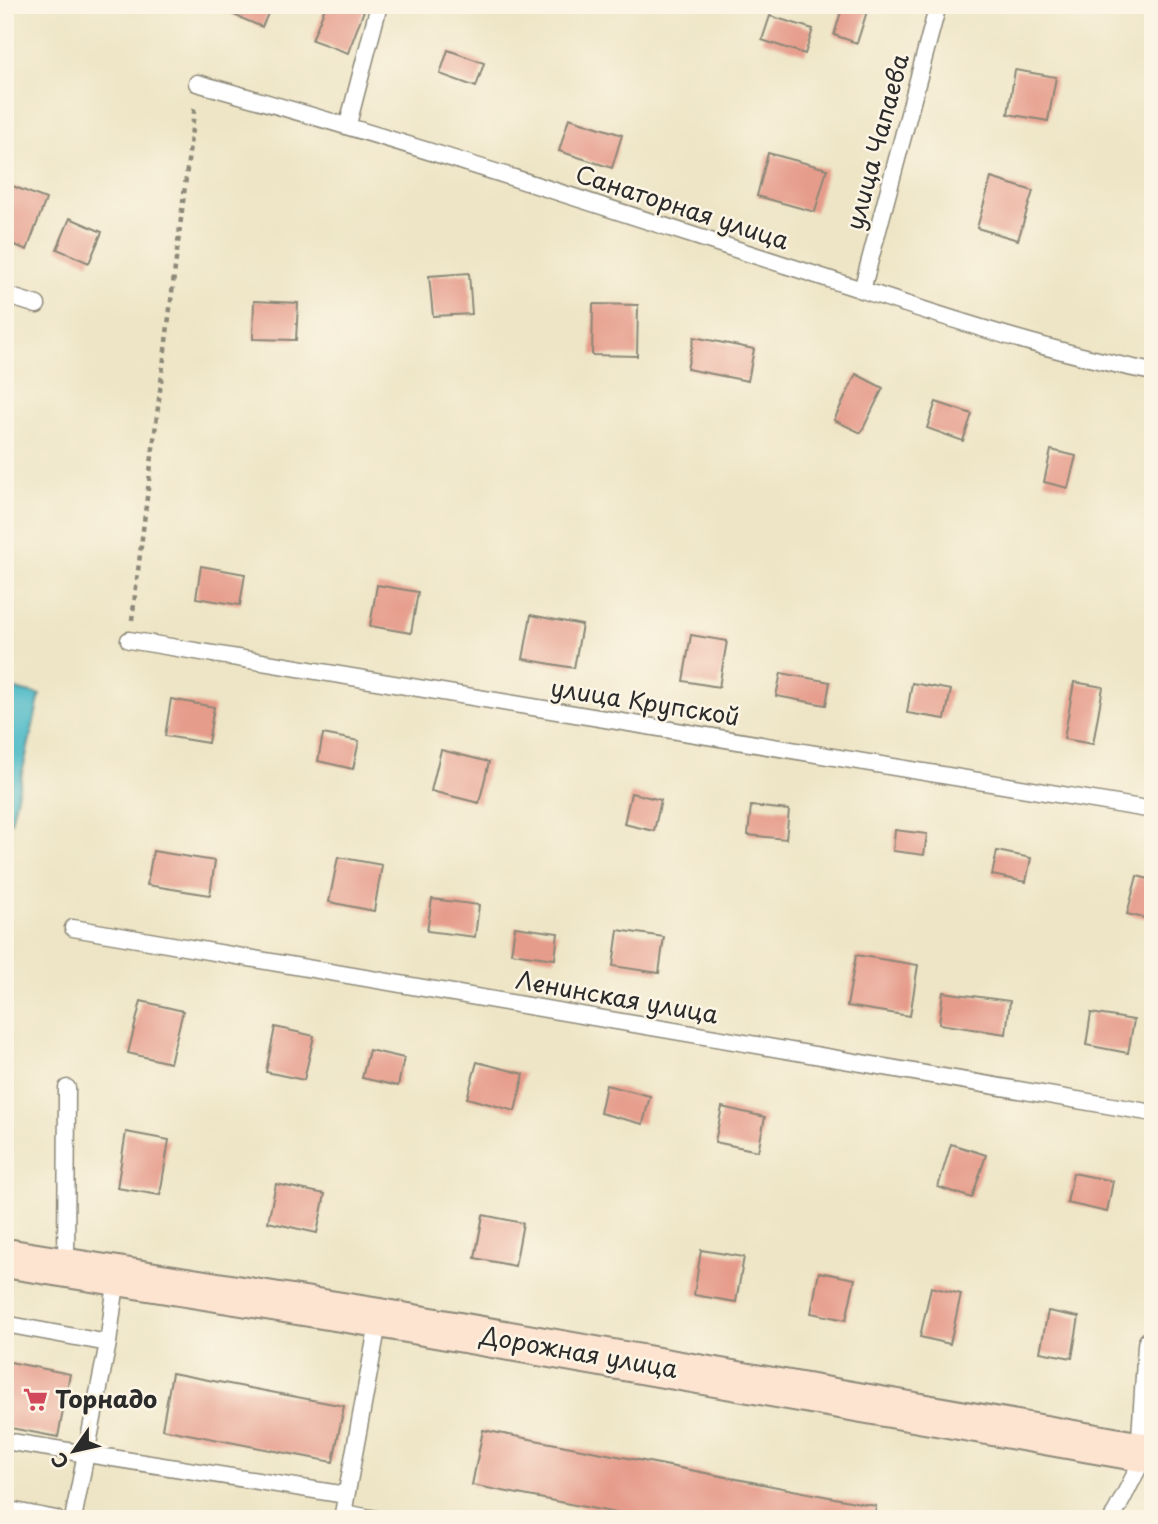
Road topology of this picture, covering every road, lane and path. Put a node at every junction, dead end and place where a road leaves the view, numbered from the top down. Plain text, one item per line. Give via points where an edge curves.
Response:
1 (379, 5) edge
2 (938, 5) edge
3 (198, 83) joint
4 (348, 124) junction
5 (862, 290) junction
6 (5, 295) edge
7 (37, 305) dead end
8 (1153, 372) edge
9 (129, 640) joint
10 (1153, 810) edge
11 (73, 928) dead end
12 (67, 1088) dead end
13 (1153, 1113) edge
14 (5, 1258) edge
15 (66, 1267) junction
16 (117, 1276) junction
17 (379, 1318) junction
18 (5, 1325) edge
19 (108, 1343) junction
20 (1153, 1345) edge
21 (1151, 1402) edge
22 (5, 1441) edge
23 (86, 1453) junction
24 (1149, 1454) edge
25 (346, 1495) junction
26 (5, 1509) edge
27 (342, 1516) edge
28 (56, 1519) edge
29 (74, 1519) edge
30 (377, 1519) edge
31 (1112, 1519) edge

1 - 4 lane
2 - 5 lane, улица Чапаева
3 - 4 lane, Санаторная улица
3 - 9 path
4 - 5 lane, Санаторная улица
5 - 8 lane, Санаторная улица via 1101,362
6 - 7 lane
9 - 10 lane, улица Крупской
11 - 13 lane, Ленинская улица
12 - 15 lane
14 - 15 street, Дорожная улица
15 - 16 street, Дорожная улица
16 - 17 street, Дорожная улица
16 - 19 lane
17 - 24 street, Дорожная улица
17 - 25 lane
18 - 19 lane
19 - 23 lane
20 - 21 street
21 - 24 street
22 - 23 lane
23 - 25 lane
23 - 29 lane
24 - 31 lane
25 - 27 lane
26 - 28 lane
27 - 30 lane

